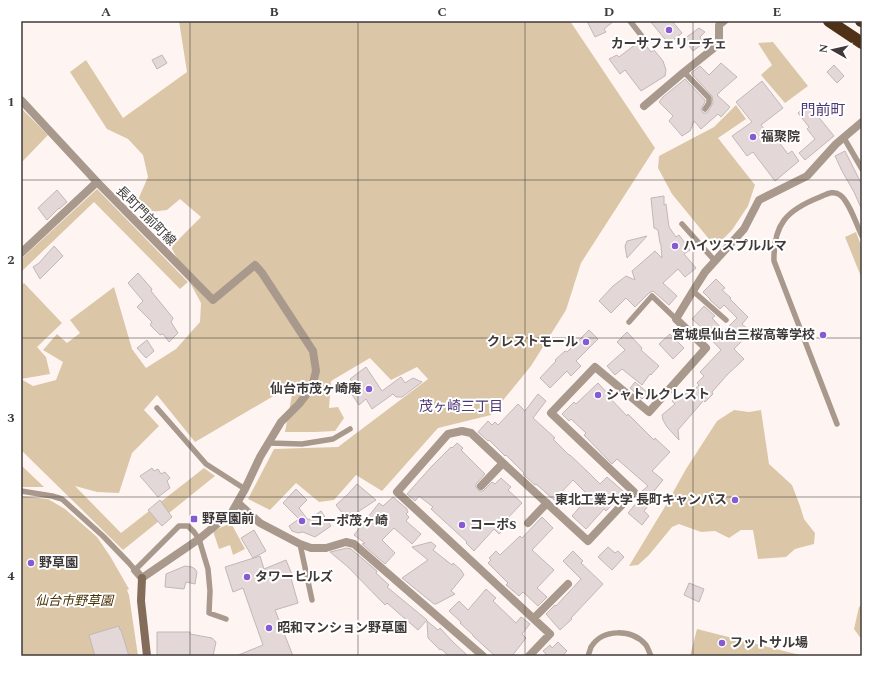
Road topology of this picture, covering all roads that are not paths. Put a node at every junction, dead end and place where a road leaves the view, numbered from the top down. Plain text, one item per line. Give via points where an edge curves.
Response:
1 (630, 21) edge
2 (724, 21) edge
3 (829, 21) edge
4 (644, 39) dead end
5 (862, 44) edge
6 (684, 72) junction
7 (21, 100) edge
8 (644, 106) dead end
9 (705, 109) dead end
10 (862, 122) edge
11 (844, 138) junction
12 (862, 169) edge
13 (97, 182) junction
14 (682, 224) dead end
15 (862, 236) edge
16 (21, 253) edge
17 (715, 261) junction
18 (693, 291) junction
19 (676, 319) junction
20 (726, 320) dead end
21 (629, 322) dead end
22 (157, 408) dead end
23 (836, 424) dead end
24 (350, 429) dead end
25 (268, 443) junction
26 (503, 463) junction
27 (481, 486) dead end
28 (245, 490) junction
29 (21, 491) edge
30 (238, 503) junction
31 (547, 503) junction
32 (528, 523) dead end
33 (199, 539) junction
34 (300, 544) junction
35 (135, 570) junction
36 (142, 578) junction
37 (568, 584) dead end
38 (312, 600) dead end
39 (534, 618) junction
40 (226, 619) dead end
41 (147, 656) edge
42 (483, 656) edge
43 (530, 656) edge
44 (588, 656) edge
45 (650, 656) edge

1 - 4 lane
2 - 6 street via 719,26 719,44
3 - 5 highway
6 - 8 street
6 - 9 lane via 709,98
7 - 13 street
10 - 11 street
11 - 12 lane
11 - 17 street via 807,176 759,200 744,229
13 - 16 street
13 - 25 street, 長町門前町線 via 213,300 255,265 262,273 313,351 316,370 312,387 281,422
14 - 17 lane
15 - 23 lane via 845,200 836,192 831,192 808,201 786,216 773,249 774,261
17 - 18 street
18 - 19 street
18 - 20 lane
19 - 21 lane via 652,296
19 - 31 street via 706,348 649,412 595,367 551,413 634,492 588,541
22 - 28 lane via 206,464
24 - 25 lane via 333,439 302,444
25 - 28 street
26 - 27 street
26 - 31 street
26 - 39 street via 471,433 462,431 448,434 397,492
28 - 30 street
29 - 35 lane via 62,500 103,536
30 - 33 street via 232,512
30 - 34 street via 260,523
31 - 32 street
33 - 35 lane via 188,526 179,526
33 - 36 street
33 - 40 lane via 208,569 209,613
34 - 38 lane
34 - 42 street via 311,548 326,548 346,542 354,544
35 - 36 street
36 - 41 street via 141,601
37 - 39 street
39 - 43 street via 550,634
44 - 45 lane via 598,639 617,632 639,638 647,646

